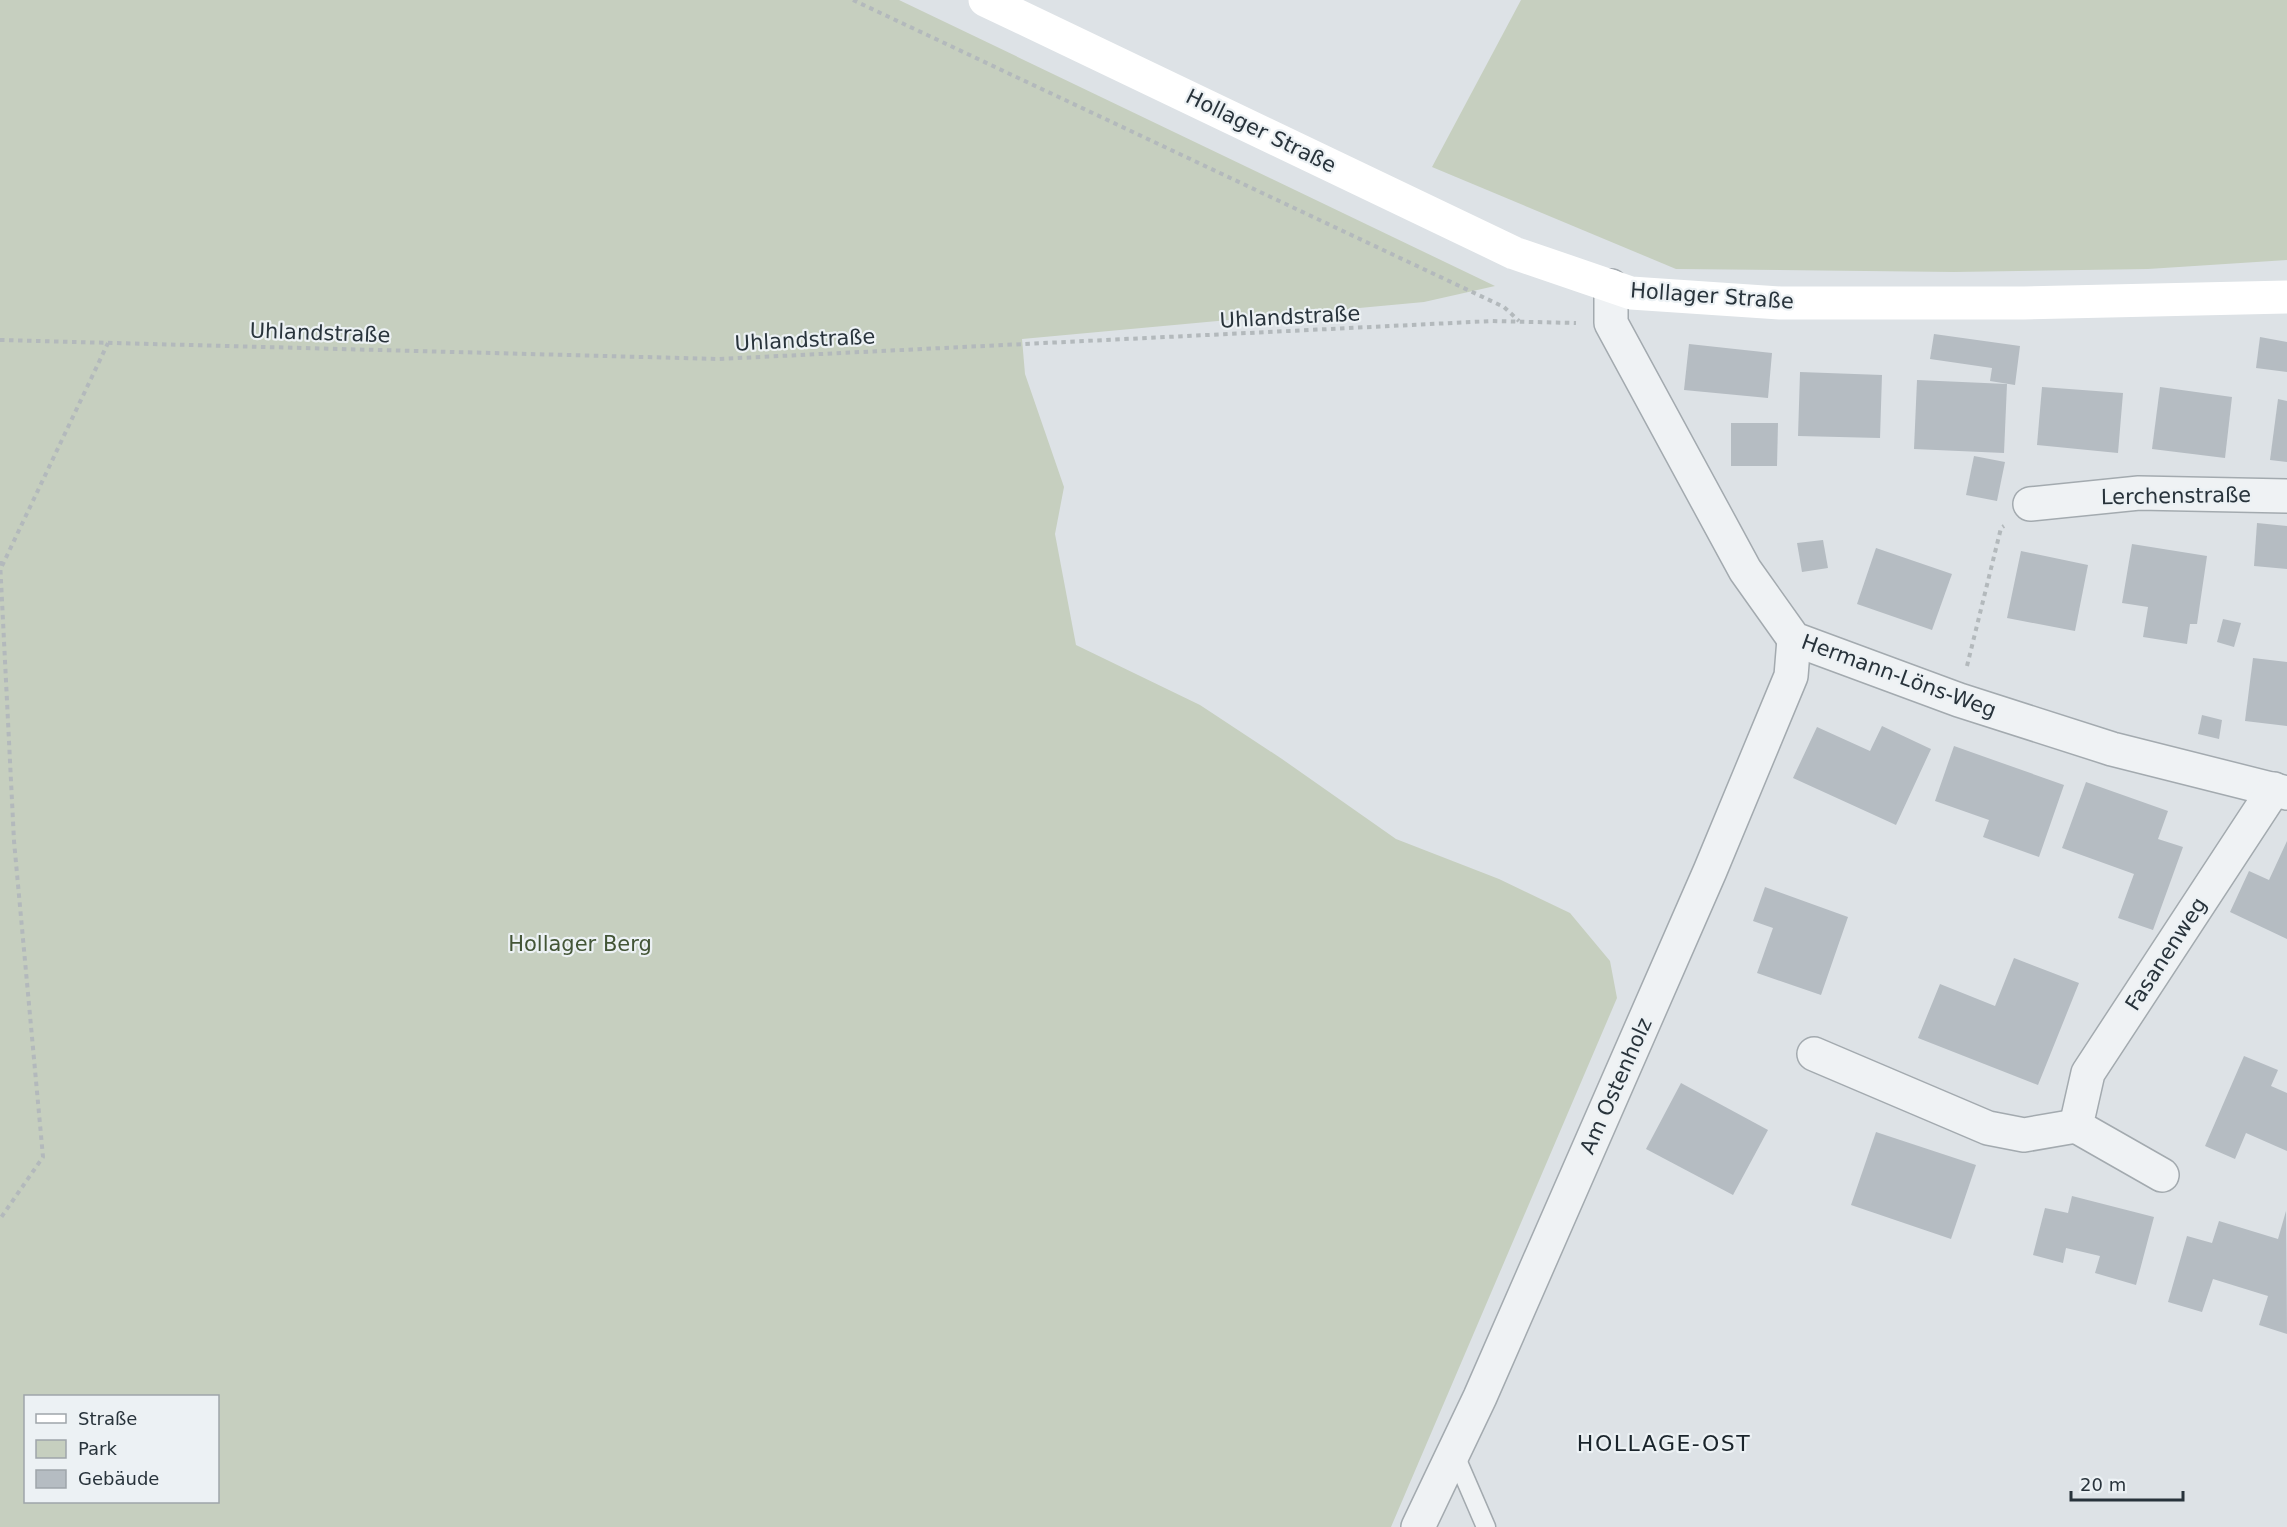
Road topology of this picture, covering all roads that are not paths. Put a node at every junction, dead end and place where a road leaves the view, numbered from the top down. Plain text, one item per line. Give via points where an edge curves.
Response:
1 (985, 0) edge
2 (1611, 286) junction
3 (2287, 297) edge
4 (2287, 496) edge
5 (2030, 504) road end
6 (1794, 639) junction
7 (2280, 791) edge
8 (1814, 1054) dead end
9 (2076, 1126) junction
10 (2162, 1174) dead end
11 (1454, 1453) junction
12 (1418, 1527) edge
13 (1486, 1527) edge

1 - 2 main road, Hollager Straße via 1514,253
2 - 3 main road, Hollager Straße via 1631,292 1780,303
2 - 6 street, Hermann-Löns-Weg via 1611,323 1745,570
4 - 5 street, Lerchenstraße via 2139,493
6 - 7 street, Hermann-Löns-Weg via 1959,700 2112,748
6 - 11 street, Am Ostenholz via 1791,676 1710,871
7 - 9 street, Fasanenweg via 2088,1073
8 - 9 street via 1988,1128 2024,1135
9 - 10 street
11 - 12 street, Am Ostenholz
11 - 13 lane

